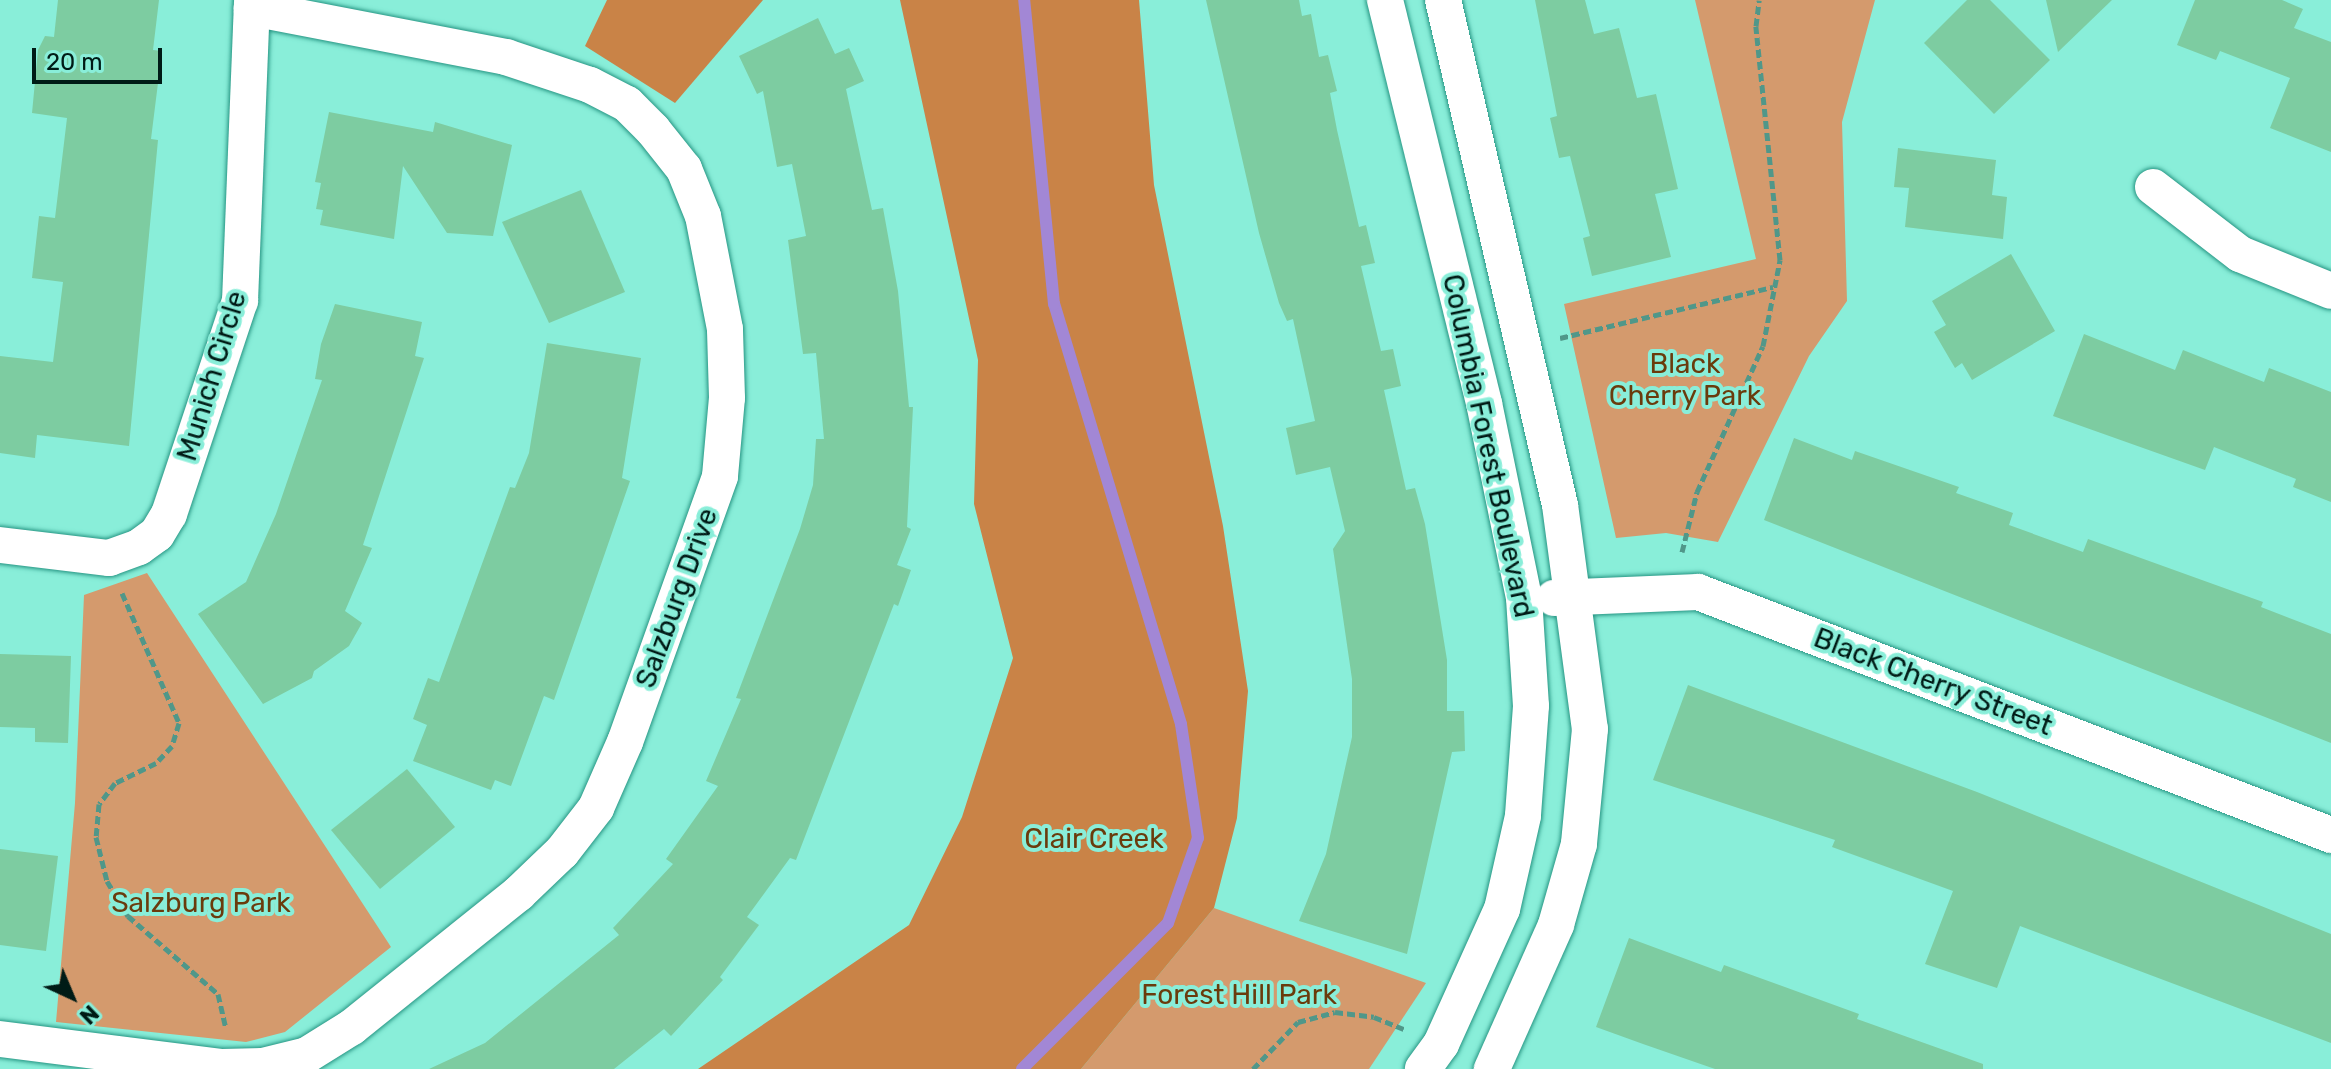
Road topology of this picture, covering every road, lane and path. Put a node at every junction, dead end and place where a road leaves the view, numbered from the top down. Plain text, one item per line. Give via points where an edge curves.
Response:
1 (1385, 0) edge
2 (1443, 0) edge
3 (1759, 0) edge
4 (252, 4) edge
5 (2153, 187) dead end
6 (1773, 287) junction
7 (2331, 291) edge
8 (1527, 346) junction
9 (0, 545) edge
10 (109, 558) junction
11 (1673, 592) junction
12 (1524, 598) junction
13 (1576, 599) junction
14 (2331, 835) edge
15 (0, 1039) edge
16 (228, 1039) dead end
17 (1432, 1056) edge
18 (1494, 1068) edge
19 (1253, 1069) edge

1 - 12 street, Columbia Forest Boulevard via 1484,403
2 - 8 street, Columbia Forest Boulevard
3 - 6 path via 1756,26 1780,260
4 - 10 street, Munich Circle via 240,301 169,514 157,534
4 - 15 street, Salzburg Drive via 506,57 590,85 627,104 653,130 684,169 709,244 725,329 727,398 720,476 596,808 562,852 518,894 352,1027 307,1055 263,1066 222,1067
5 - 7 street via 2240,254
6 - 8 path
6 - 11 path via 1763,346 1697,492
8 - 13 street, Columbia Forest Boulevard
9 - 10 street
10 - 16 path via 179,723 172,746 156,763 115,783 99,804 96,837 107,881 128,916 218,994
11 - 13 street, Black Cherry Street
11 - 14 street, Black Cherry Street via 1698,592
12 - 13 street, Black Cherry Street
12 - 17 street, Columbia Forest Boulevard via 1531,706 1523,816 1502,909
13 - 18 street, Columbia Forest Boulevard via 1590,729 1579,844 1556,925
17 - 18 street
17 - 19 path via 1374,1017 1335,1012 1298,1022

